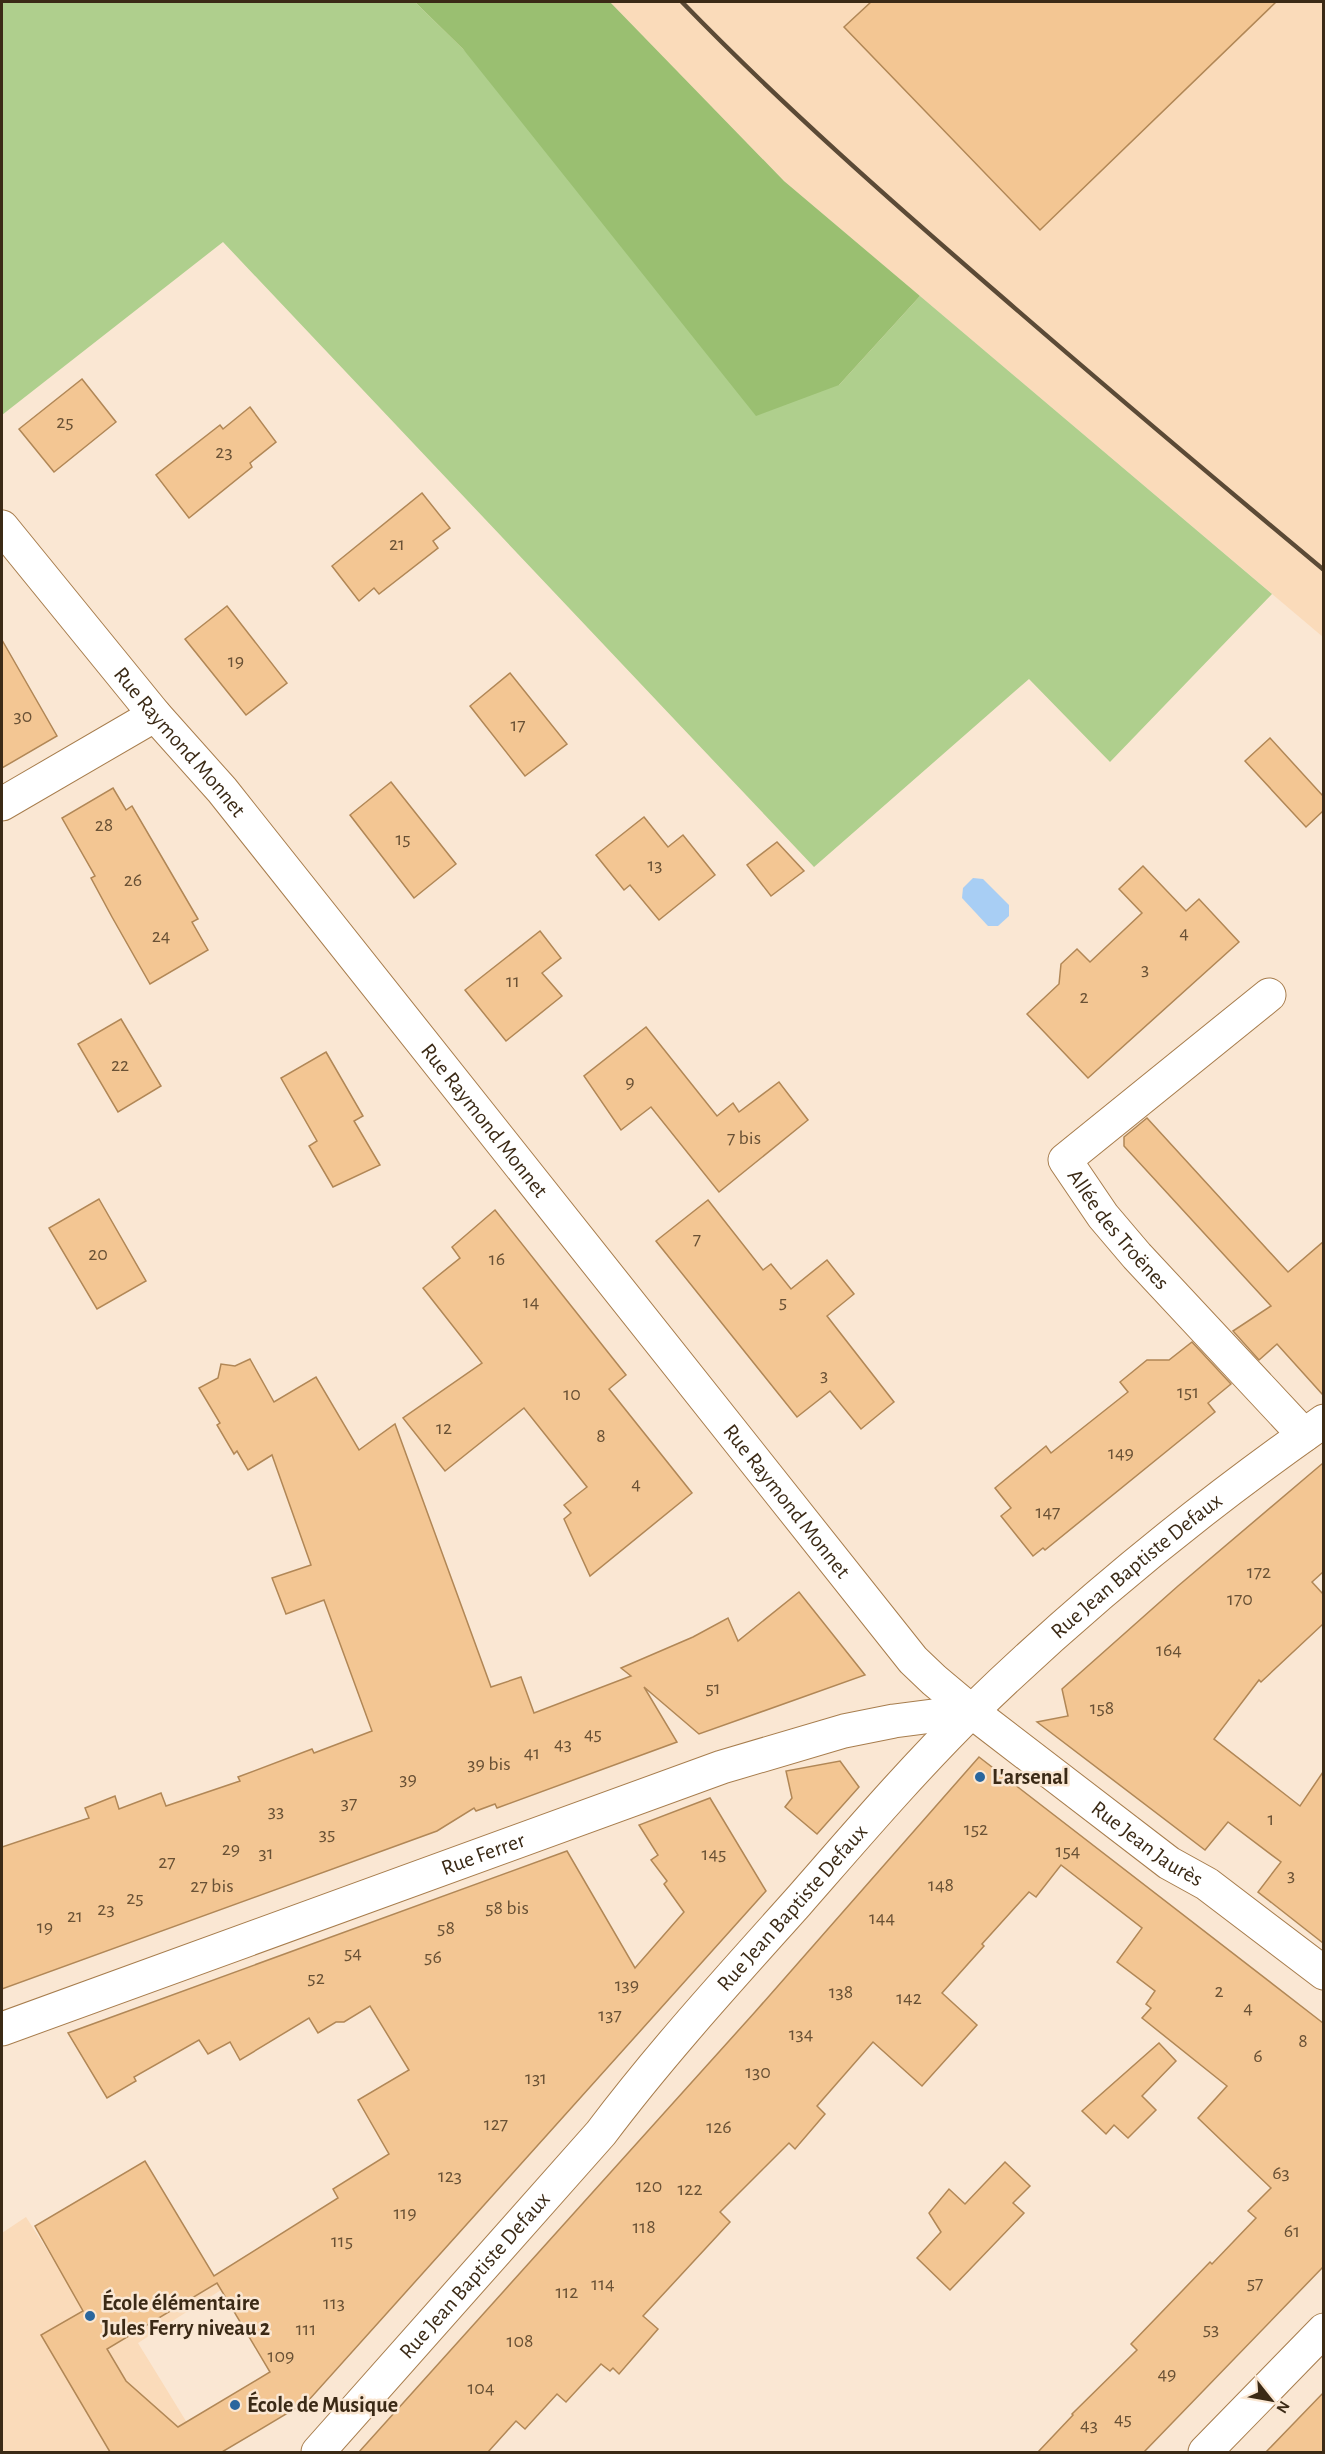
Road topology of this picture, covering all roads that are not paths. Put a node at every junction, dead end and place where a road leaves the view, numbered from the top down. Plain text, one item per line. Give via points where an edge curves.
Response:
1 (2, 527) edge
2 (155, 715) junction
3 (2, 804) edge
4 (1269, 995) dead end
5 (1314, 1428) edge
6 (971, 1711) junction
7 (1323, 1973) edge
8 (2, 2029) edge
9 (1323, 2330) edge
10 (318, 2452) edge
11 (1205, 2452) edge

1 - 2 street, Rue Raymond Monnet
2 - 3 street
2 - 6 street, Rue Raymond Monnet via 222,790 913,1660
4 - 5 street, Allée des Troënes via 1065,1160 1103,1216 1137,1256
5 - 6 street, Rue Jean Baptiste Defaux via 1157,1547
6 - 7 street, Rue Jean Jaurès via 1169,1863 1207,1884
6 - 8 street, Rue Ferrer via 844,1731 722,1767
6 - 10 street, Rue Jean Baptiste Defaux via 683,2030 594,2141
9 - 11 street

